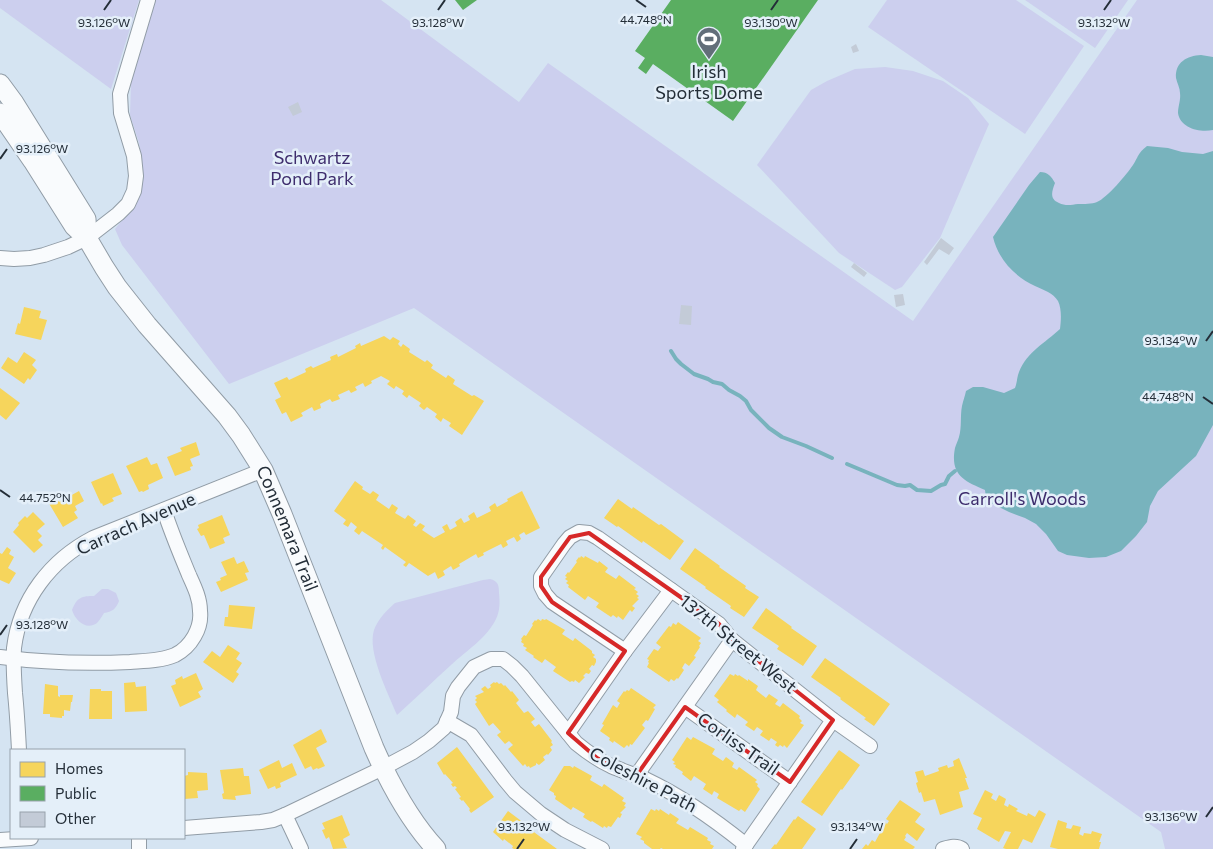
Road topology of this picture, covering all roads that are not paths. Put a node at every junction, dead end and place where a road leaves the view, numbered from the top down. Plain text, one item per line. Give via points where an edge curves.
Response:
1 (148, 0) edge
2 (0, 84) edge
3 (0, 113) edge
4 (87, 238) junction
5 (0, 258) edge
6 (263, 470) junction
7 (164, 510) junction
8 (671, 590) junction
9 (732, 640) junction
10 (625, 651) junction
11 (7, 658) edge
12 (685, 707) junction
13 (834, 720) junction
14 (447, 721) junction
15 (568, 733) junction
16 (870, 746) dead end
17 (19, 749) edge
18 (383, 768) junction
19 (636, 776) junction
20 (790, 782) junction
21 (285, 815) junction
22 (185, 828) edge
23 (745, 847) edge
24 (301, 849) edge
25 (436, 849) edge
26 (602, 849) edge

1 - 4 street via 120,94 121,113 134,156 134,191 128,204
2 - 4 street, Connemara Trail via 86,219
3 - 4 street, Connemara Trail via 74,226
4 - 5 street via 44,256
4 - 6 street, Connemara Trail via 122,293 227,416
6 - 7 street, Carrach Avenue
6 - 18 street, Connemara Trail
7 - 11 street, Carrach Avenue via 78,546 54,565 26,605
7 - 11 street via 200,610 199,627 184,649 155,660 104,663
8 - 9 street, 137th Street West via 719,624
8 - 10 street
8 - 10 street, 137th Street West via 589,533 579,532 570,537 541,577 541,586 552,602
9 - 12 street
9 - 13 street, 137th Street West
10 - 15 street
11 - 17 street, Carrach Avenue
12 - 19 street
12 - 20 street, Corliss Trail
13 - 16 street, 137th Street West
13 - 20 street
14 - 15 street, Coleshire Path via 453,696 474,668 491,659 503,659 522,676
14 - 18 street, Coleshire Path via 429,741
14 - 26 street via 471,735 515,792 541,814
15 - 19 street, Coleshire Path via 597,758
18 - 21 street, Coleshire Path
18 - 25 street, Connemara Trail via 408,813
19 - 23 street, Coleshire Path via 698,809
20 - 23 street
21 - 22 street, Coleshire Path via 261,822
21 - 24 street

